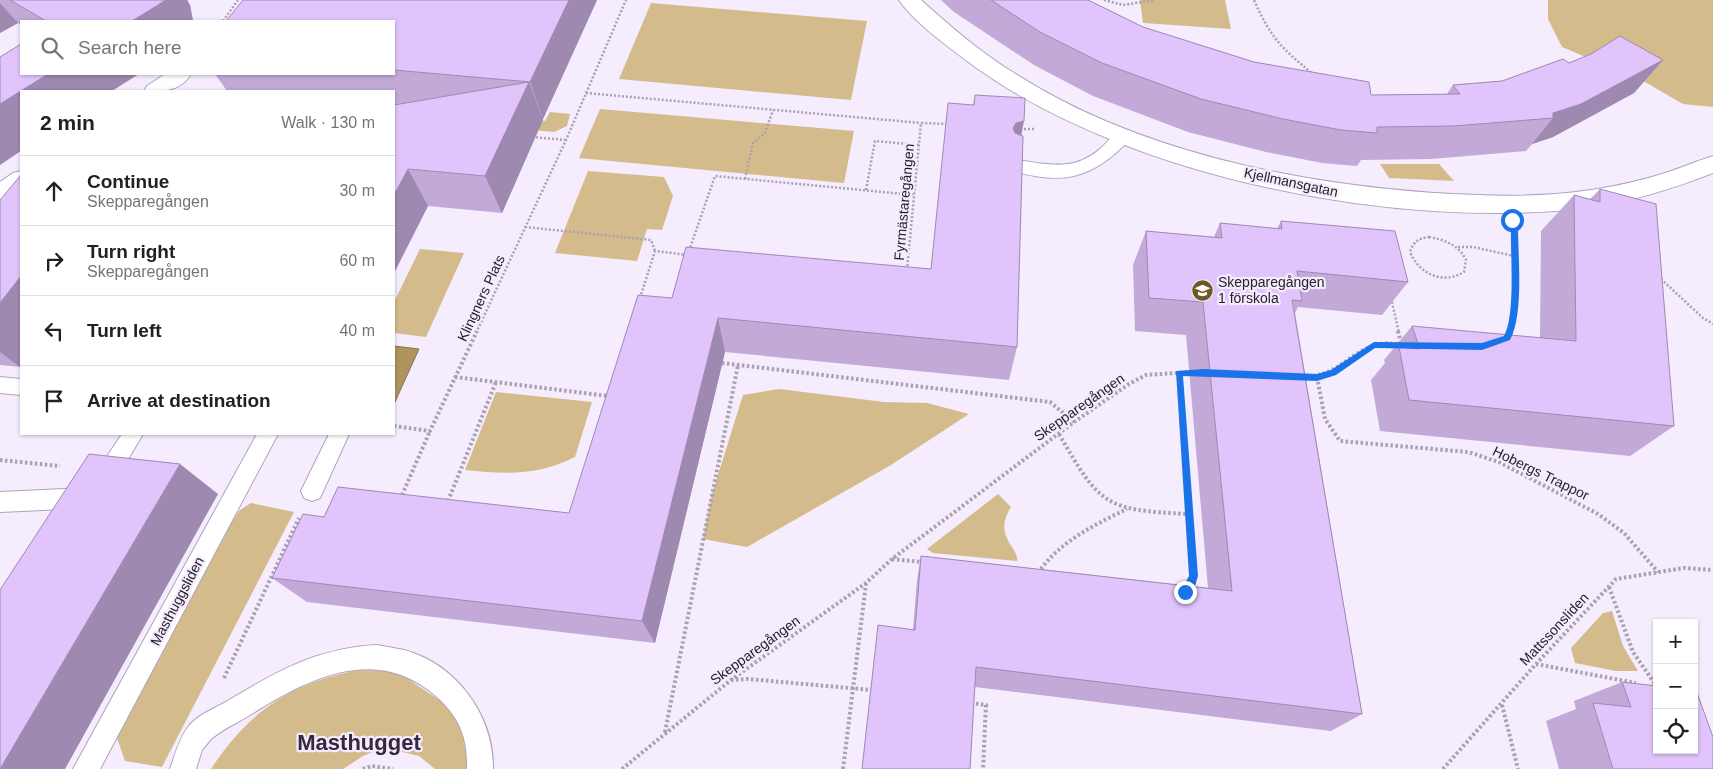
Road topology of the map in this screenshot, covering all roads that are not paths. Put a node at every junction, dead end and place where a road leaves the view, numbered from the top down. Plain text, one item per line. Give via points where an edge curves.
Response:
1 (909, 0) edge
2 (179, 75) edge
3 (156, 90) edge
4 (1124, 135) junction
5 (1713, 164) edge
6 (1016, 166) edge
7 (20, 180) edge
8 (0, 194) edge
9 (0, 385) edge
10 (20, 387) edge
11 (132, 435) edge
12 (267, 435) edge
13 (339, 435) edge
14 (312, 490) road end
15 (92, 498) junction
16 (0, 502) edge
17 (77, 522) edge
18 (86, 769) edge
19 (183, 769) edge
20 (480, 769) edge

1 - 4 street, Kjellmansgatan via 963,49 999,73 1061,108
2 - 3 street
4 - 5 street, Kjellmansgatan via 1205,163 1317,189 1425,202 1506,204 1621,194
4 - 6 lane via 1109,151 1072,171
7 - 8 street
9 - 10 lane
11 - 15 lane
12 - 18 lane, Masthuggsliden
13 - 14 lane
15 - 16 lane via 33,498
15 - 17 lane
19 - 20 lane via 198,735 272,685 328,661 370,655 410,664 442,682 468,712 482,747

